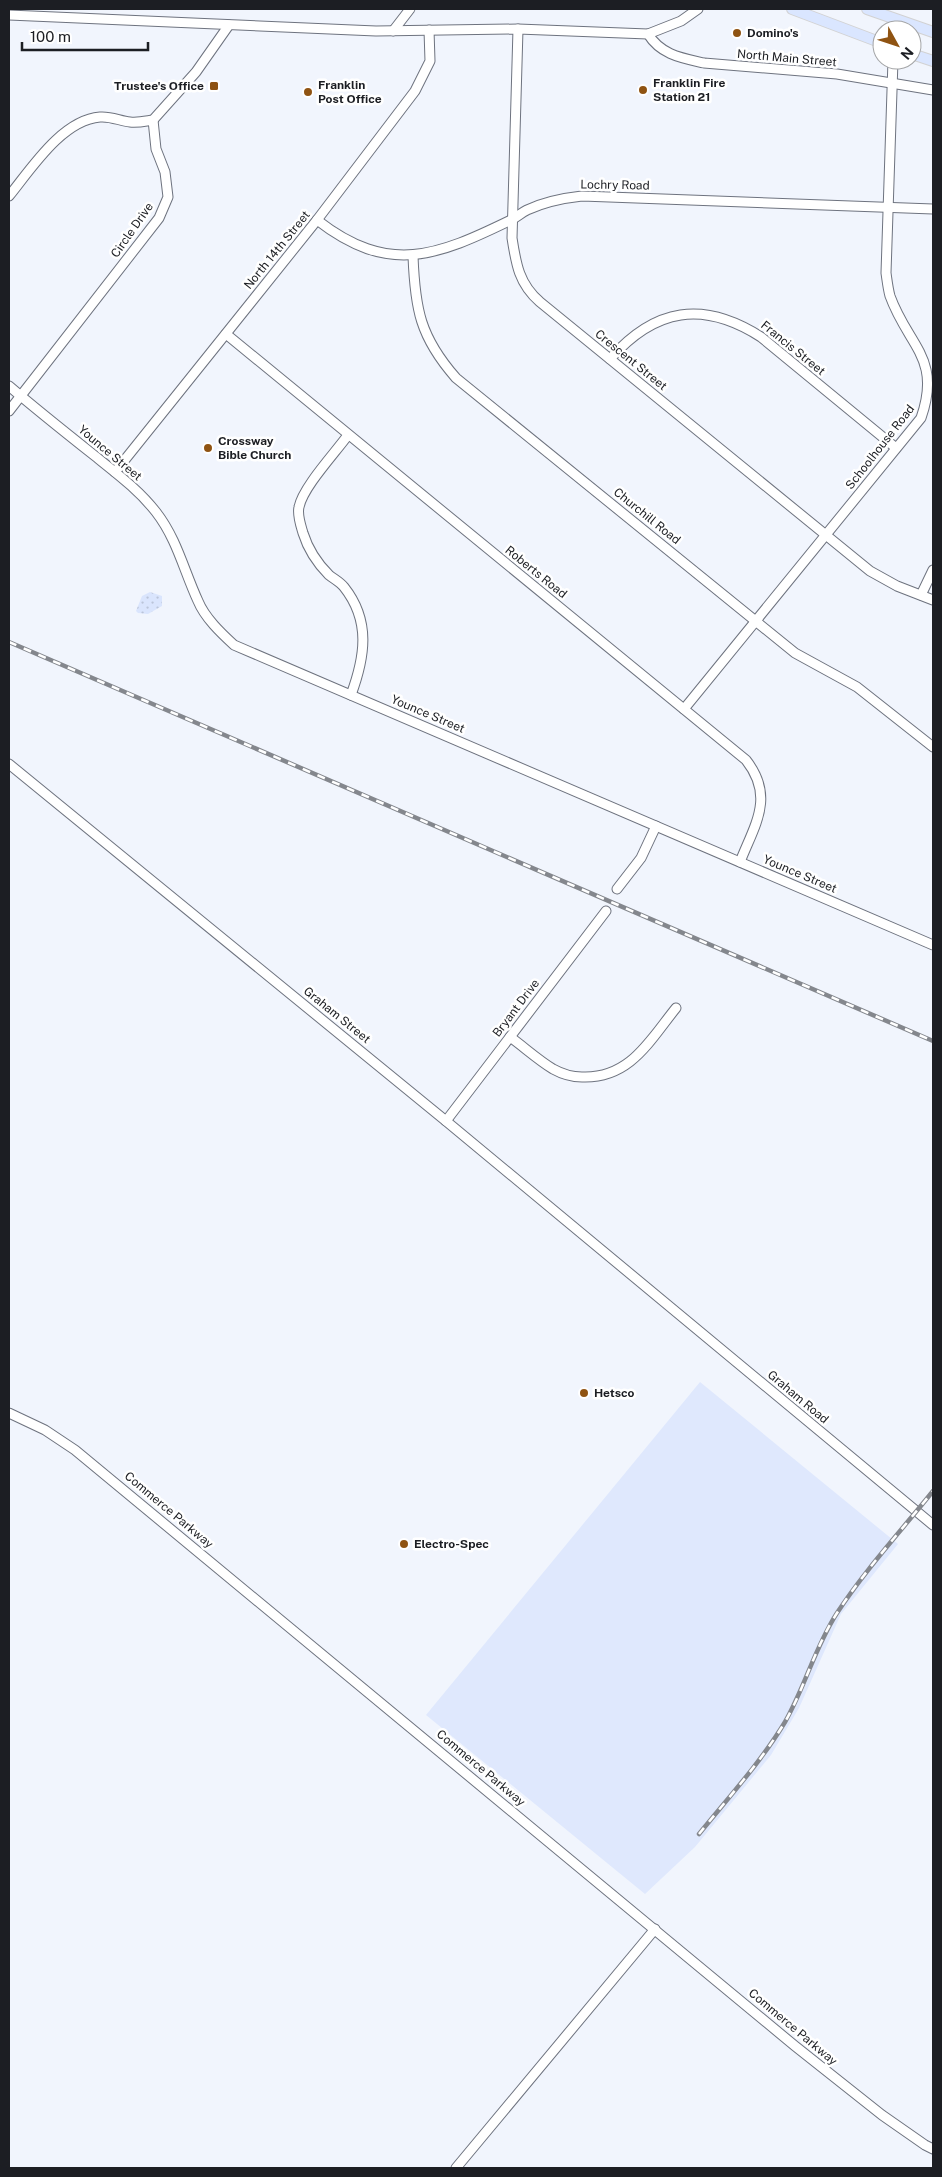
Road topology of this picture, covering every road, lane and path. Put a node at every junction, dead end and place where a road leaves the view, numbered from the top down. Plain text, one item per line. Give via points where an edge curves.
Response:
1 (122, 9) edge
2 (410, 9) edge
3 (698, 9) edge
4 (792, 9) edge
5 (867, 9) edge
6 (9, 15) edge
7 (114, 18) junction
8 (886, 20) edge
9 (229, 25) junction
10 (518, 29) junction
11 (429, 30) junction
12 (393, 31) junction
13 (648, 34) junction
14 (872, 39) edge
15 (893, 70) edge
16 (892, 82) junction
17 (933, 90) edge
18 (153, 120) junction
19 (9, 196) edge
20 (887, 206) junction
21 (933, 208) edge
22 (514, 218) junction
23 (317, 220) junction
24 (413, 256) junction
25 (226, 334) junction
26 (610, 359) junction
27 (9, 386) edge
28 (20, 396) junction
29 (9, 411) edge
30 (348, 435) junction
31 (896, 448) junction
32 (115, 472) junction
33 (826, 535) junction
34 (933, 570) edge
35 (921, 595) junction
36 (933, 600) edge
37 (756, 620) junction
38 (351, 695) junction
39 (684, 709) junction
40 (933, 747) edge
41 (9, 764) edge
42 (656, 826) junction
43 (740, 862) junction
44 (618, 889) dead end
45 (606, 911) dead end
46 (933, 945) edge
47 (676, 1008) dead end
48 (510, 1037) junction
49 (446, 1121) junction
50 (647, 1289) joint
51 (9, 1413) edge
52 (933, 1525) edge
53 (655, 1929) junction
54 (933, 2148) edge
55 (456, 2168) edge

1 - 7 street
2 - 12 street
3 - 13 street via 681,21
4 - 14 main road
5 - 8 main road
6 - 7 street
7 - 9 street
9 - 12 street
9 - 18 street via 196,72
10 - 11 street
10 - 13 street
10 - 22 street, Crescent Street
11 - 12 street
11 - 23 street, North 14th Street via 430,61 416,90
13 - 16 street, North Main Street via 662,50 704,63
15 - 16 street, Schoolhouse Road
16 - 17 street, North Main Street
16 - 20 street, Schoolhouse Road
18 - 19 street via 130,122 98,117 79,124 57,138
18 - 28 street, Circle Drive via 156,149 165,172 168,197 159,218
20 - 21 street, Lochry Road
20 - 22 street, Lochry Road via 582,196 556,200
20 - 31 street, Schoolhouse Road via 886,273 890,295 922,352 931,378 929,397 921,418
22 - 24 street, Lochry Road via 456,246
22 - 26 street, Crescent Street via 512,238 516,265 526,288
23 - 24 street, Lochry Road via 356,246 378,253
23 - 25 street, North 14th Street
24 - 37 street, Churchill Road via 415,294 424,329 437,355 456,378
25 - 30 street, Roberts Road
25 - 32 street, North 14th Street
26 - 31 street, Francis Street via 642,328 660,320 684,314 717,316 761,337
26 - 33 street, Crescent Street
27 - 28 street, Younce Street
28 - 29 street, Circle Drive
28 - 32 street, Younce Street
30 - 38 street via 303,494 298,509 307,546 358,608 364,653
30 - 39 street, Roberts Road
31 - 33 street, Schoolhouse Road
32 - 38 street, Younce Street via 141,495 168,528 198,603 218,630 234,645
33 - 35 street, Crescent Street via 870,571
33 - 37 street, Schoolhouse Road
34 - 35 street
35 - 36 street, Crescent Street
37 - 39 street, Schoolhouse Road
37 - 40 street, Churchill Road via 808,662 871,697
38 - 42 street, Younce Street
39 - 43 street, Roberts Road via 746,760 760,782 762,804
41 - 49 street, Graham Street
42 - 43 street, Younce Street
42 - 44 street via 641,858
43 - 46 street, Younce Street
45 - 48 street, Bryant Drive
47 - 48 street via 635,1058 620,1070 600,1077 575,1077 554,1070
48 - 49 street, Bryant Drive
49 - 50 street, Graham Street
50 - 52 street, Graham Road
51 - 53 street, Commerce Parkway via 45,1430 75,1450
53 - 54 street, Commerce Parkway via 882,2115
53 - 55 street

